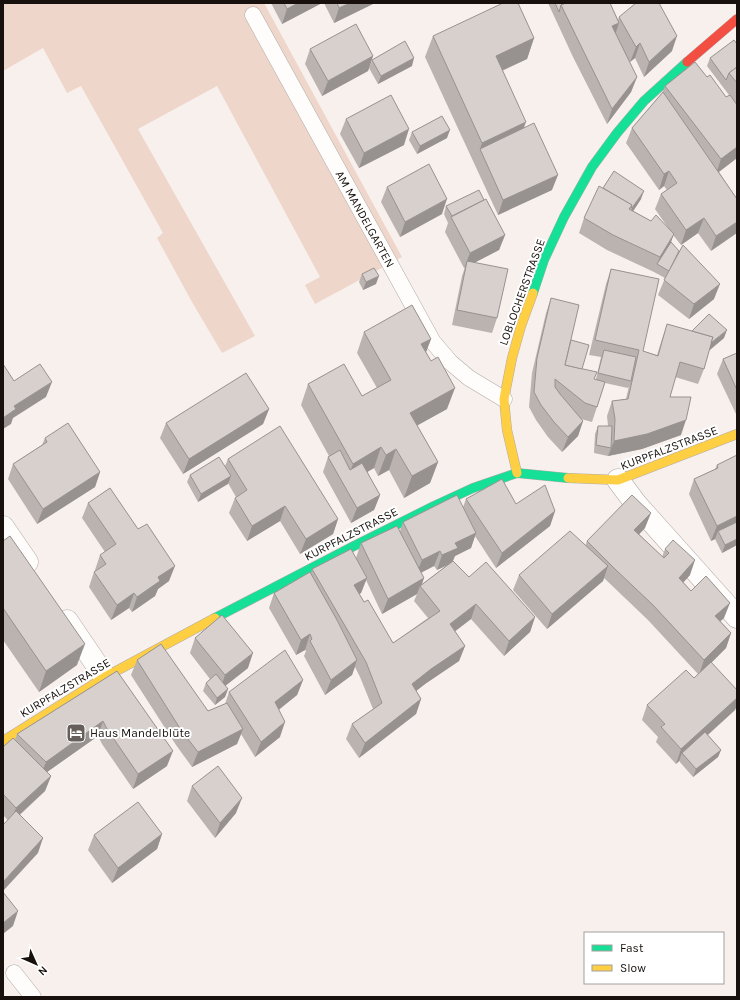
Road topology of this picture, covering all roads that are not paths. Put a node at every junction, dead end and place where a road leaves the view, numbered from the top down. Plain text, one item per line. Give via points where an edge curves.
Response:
1 (253, 15) dead end
2 (737, 19) edge
3 (504, 399) junction
4 (737, 434) edge
5 (517, 473) junction
6 (618, 480) junction
7 (3, 527) edge
8 (38, 579) edge
9 (56, 605) edge
10 (737, 617) edge
11 (105, 677) junction
12 (3, 741) edge
13 (14, 973) dead end
14 (33, 997) edge

1 - 3 lane, AM MANDELGARTEN via 433,342 450,362 469,378
2 - 3 street, LOBLOCHERSTRASSE via 644,101 592,167 544,260 521,326
3 - 5 street, LOBLOCHERSTRASSE via 506,430
4 - 6 street, KURPFALZSTRASSE
5 - 6 street, KURPFALZSTRASSE via 560,478
5 - 11 street, KURPFALZSTRASSE via 473,488 434,506
6 - 10 street via 636,504
7 - 8 street
9 - 11 street
11 - 12 street, KURPFALZSTRASSE
13 - 14 lane

